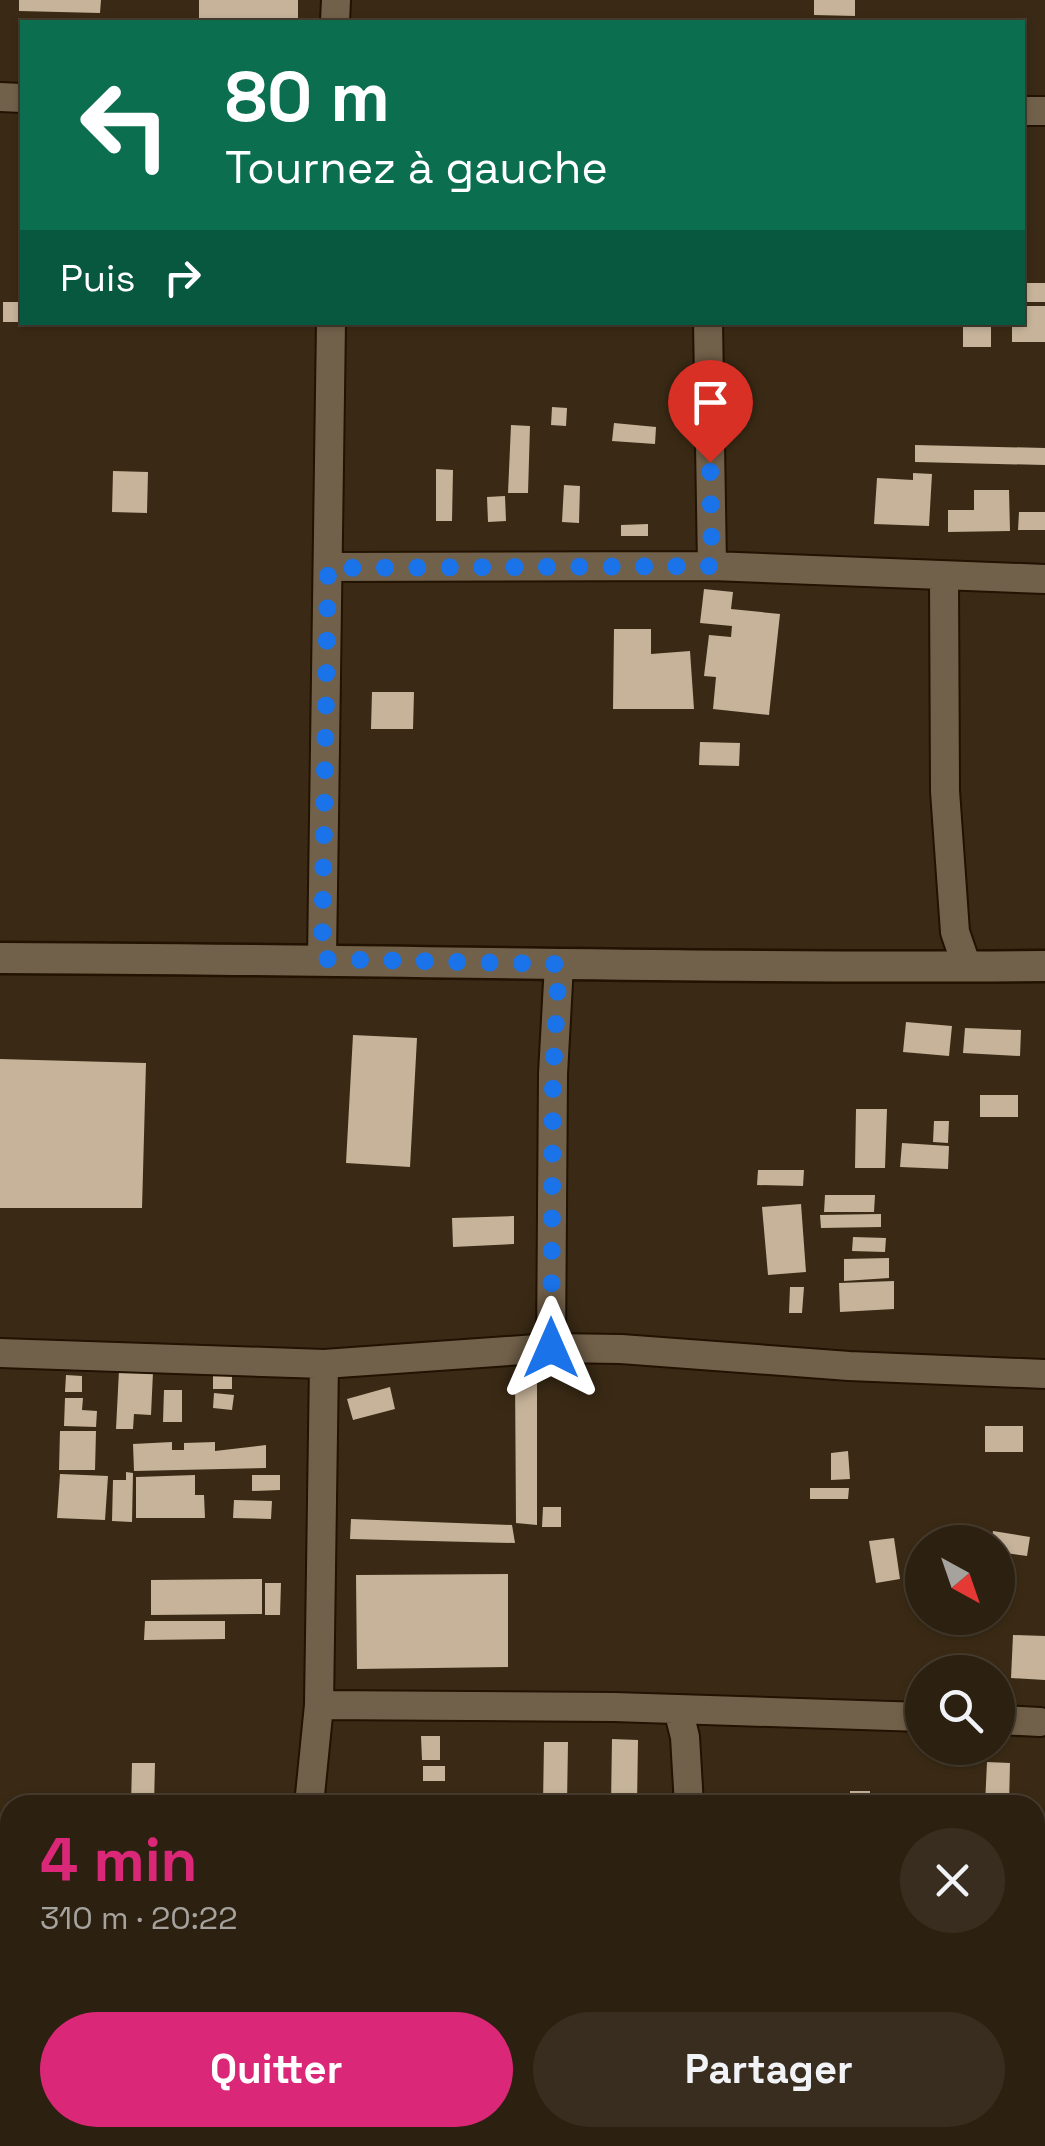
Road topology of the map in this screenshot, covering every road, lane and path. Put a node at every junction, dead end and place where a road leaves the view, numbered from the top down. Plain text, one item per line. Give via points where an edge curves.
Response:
1 (331, 325) edge
2 (708, 325) edge
3 (712, 566) junction
4 (328, 568) junction
5 (944, 576) junction
6 (1045, 579) edge
7 (0, 958) edge
8 (322, 959) junction
9 (559, 964) junction
10 (1045, 966) edge
11 (967, 967) junction
12 (551, 1348) junction
13 (0, 1353) edge
14 (324, 1364) junction
15 (1045, 1374) edge
16 (319, 1705) junction
17 (678, 1709) junction
18 (905, 1716) edge
19 (1015, 1721) edge
20 (1040, 1722) dead end
21 (310, 1795) edge
22 (688, 1795) edge

1 - 4 street
2 - 3 street
3 - 4 street
3 - 5 street
4 - 8 street
5 - 6 street
5 - 11 street via 945,791 955,932
7 - 8 street
8 - 9 street
9 - 11 street
9 - 12 street
10 - 11 street
12 - 14 street
12 - 15 street
13 - 14 street
14 - 16 street
16 - 17 street
16 - 21 street
17 - 18 street
17 - 22 street
19 - 20 street

